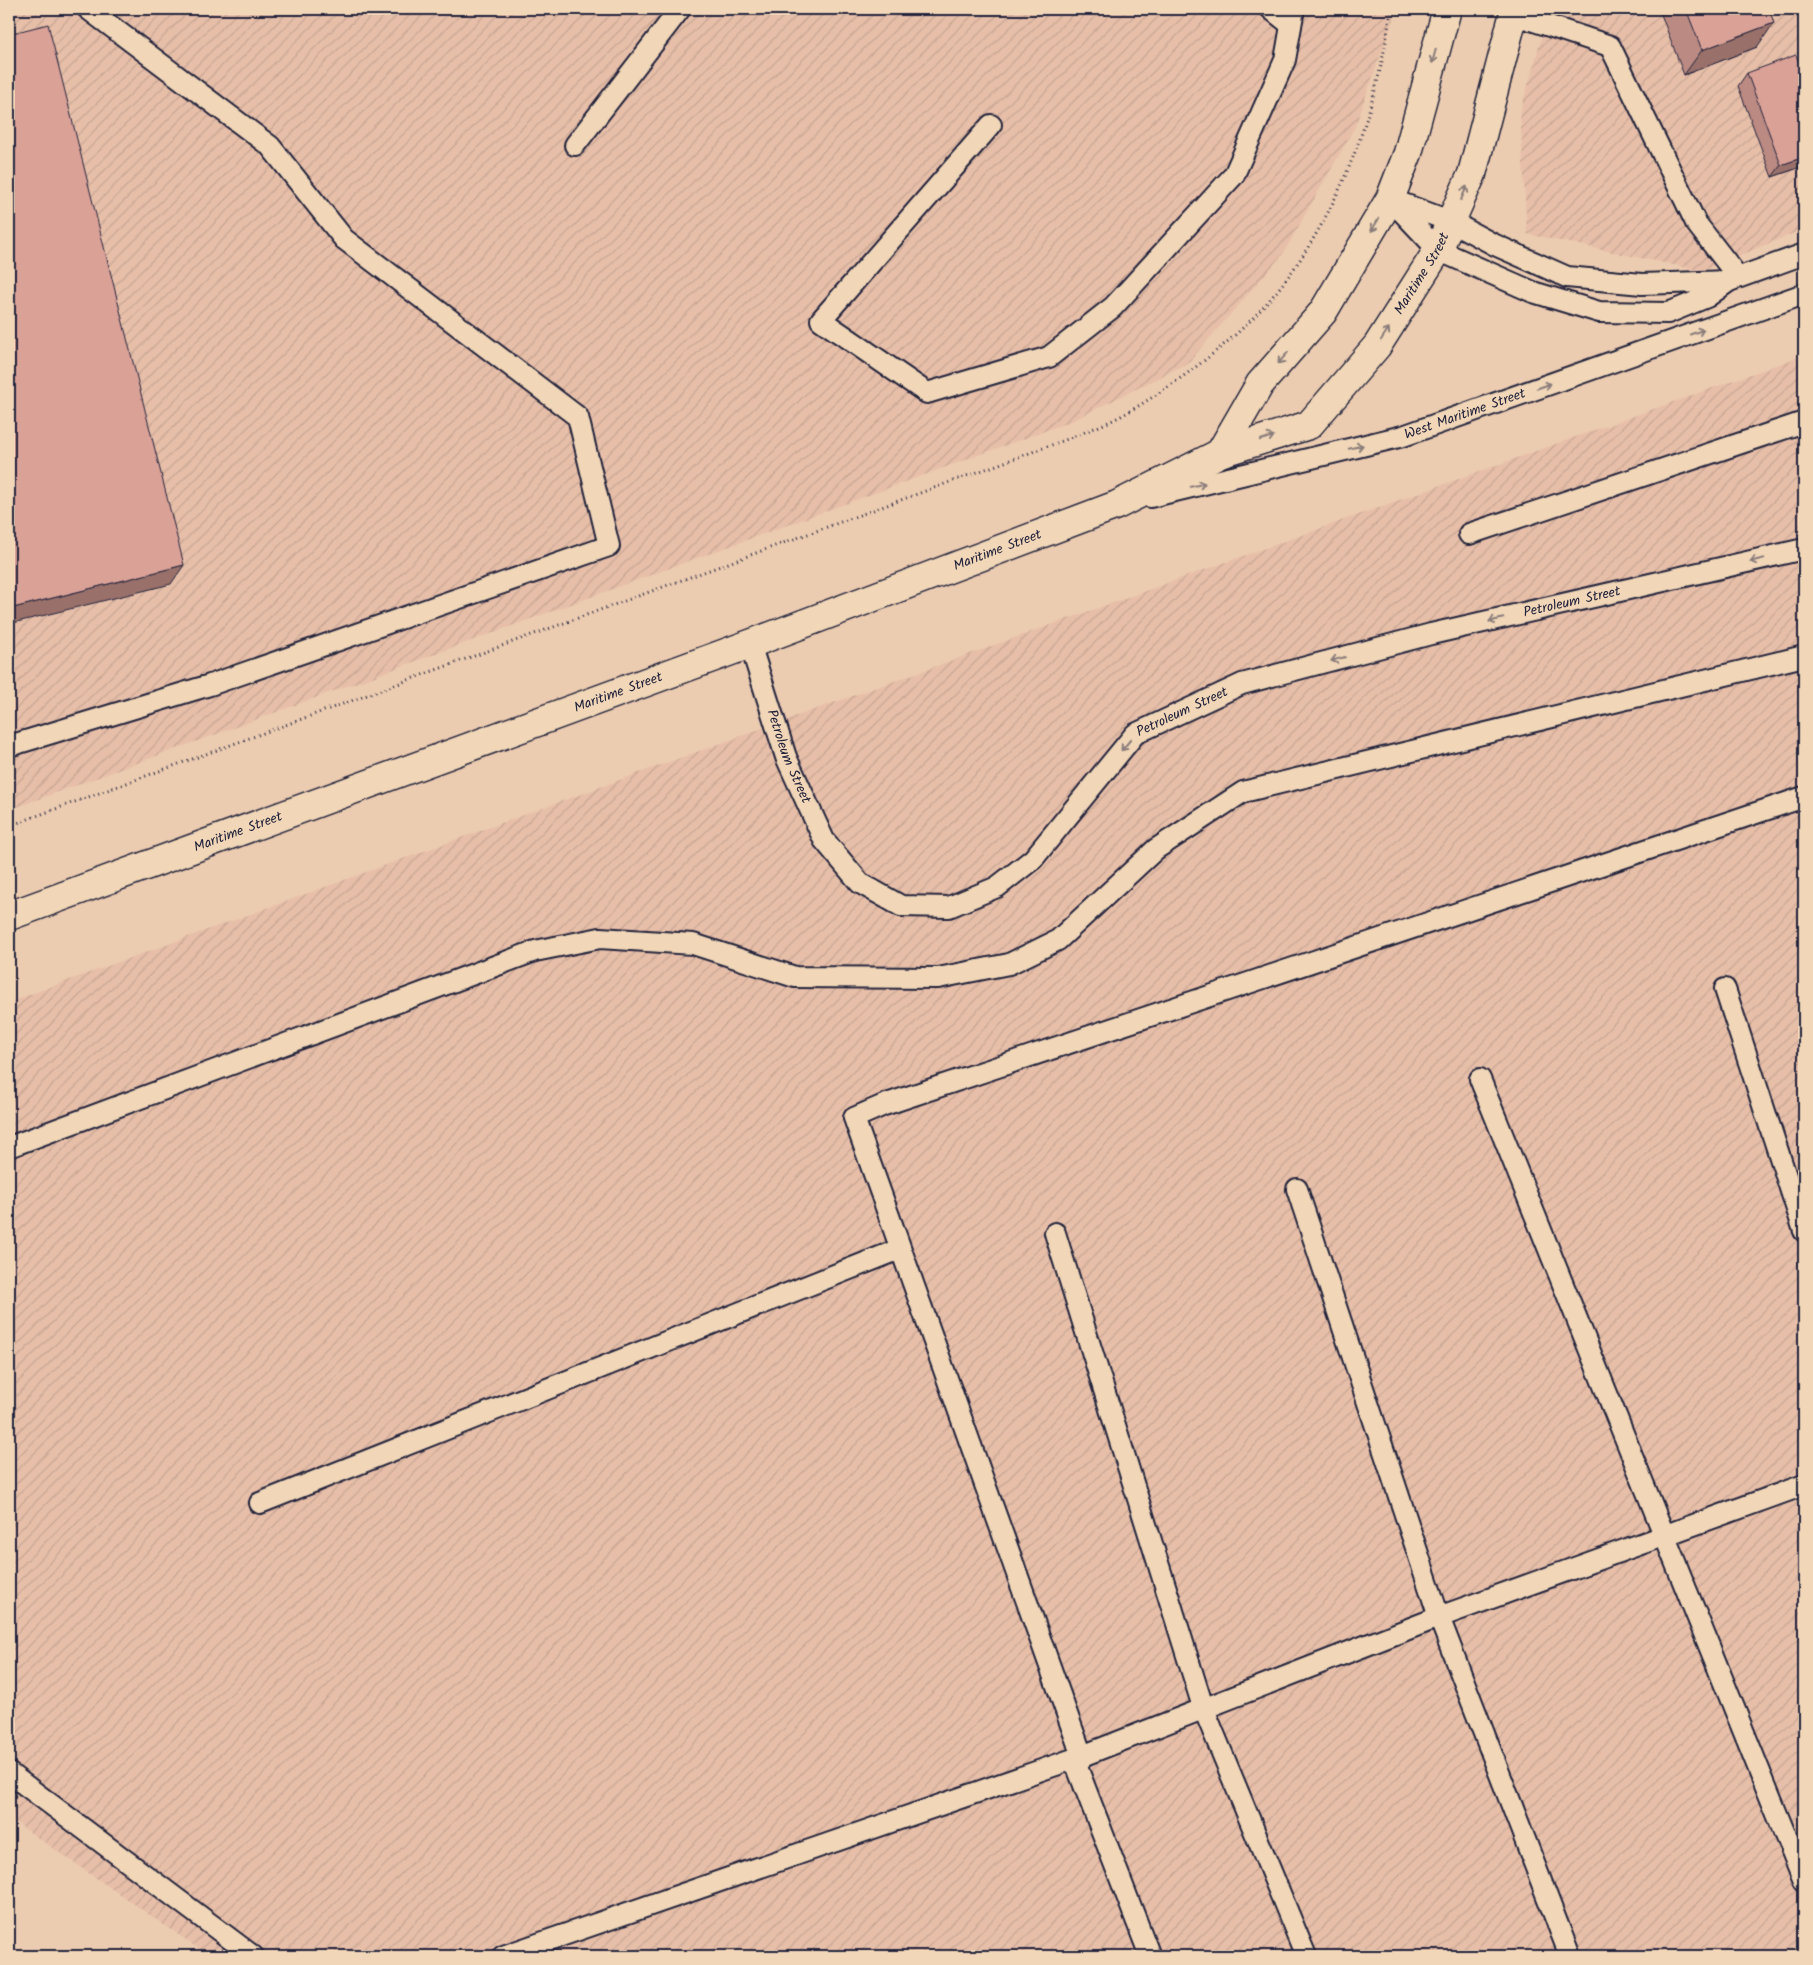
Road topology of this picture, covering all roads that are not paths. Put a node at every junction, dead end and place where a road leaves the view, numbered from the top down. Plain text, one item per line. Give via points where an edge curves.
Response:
1 (88, 9) edge
2 (680, 9) edge
3 (1271, 9) edge
4 (1447, 9) edge
5 (1514, 11) edge
6 (1293, 17) edge
7 (990, 125) dead end
8 (575, 145) dead end
9 (1390, 199) junction
10 (1452, 222) junction
11 (1438, 250) junction
12 (1804, 254) edge
13 (1734, 279) junction
14 (1804, 294) edge
15 (1804, 422) edge
16 (1220, 453) junction
17 (1117, 504) junction
18 (1469, 534) dead end
19 (1804, 549) edge
20 (750, 644) junction
21 (1804, 656) edge
22 (9, 746) edge
23 (1804, 798) edge
24 (9, 916) edge
25 (1726, 989) dead end
26 (1480, 1079) dead end
27 (9, 1146) edge
28 (1297, 1189) dead end
29 (1804, 1231) edge
30 (1055, 1233) dead end
31 (900, 1249) junction
32 (1804, 1485) edge
33 (260, 1503) dead end
34 (1666, 1535) junction
35 (1439, 1617) junction
36 (1203, 1707) junction
37 (1082, 1756) junction
38 (9, 1773) edge
39 (1804, 1880) edge
40 (253, 1956) edge
41 (503, 1956) edge
42 (1150, 1956) edge
43 (1306, 1956) edge
44 (1570, 1956) edge

1 - 22 lane via 270,146 344,239 578,417 609,546 210,685
2 - 8 lane
3 - 6 lane
4 -> 9 main road via 1408,152
10 -> 5 main road, Maritime Street via 1472,174
5 - 13 lane via 1610,46 1696,223
6 - 7 lane via 1285,60 1234,175 1113,307 1048,357 927,393 821,320
9 - 10 lane
9 - 11 lane
9 -> 16 main road via 1323,312 1260,384
10 - 11 main road, Maritime Street
10 - 13 lane via 1567,277 1642,284
11 - 13 lane via 1533,292 1599,312 1668,313 1707,296
16 -> 11 main road, Maritime Street via 1309,424 1377,346
12 - 13 lane
17 -> 14 lane, West Maritime Street via 1403,436
15 - 18 lane
16 - 17 main road, Maritime Street
17 - 20 main road, Maritime Street
19 -> 20 lane, Petroleum Street via 1431,634 1242,684 1135,734 1033,859 997,887 949,907 901,906 860,883 824,840 786,757
20 - 24 main road, Maritime Street
21 - 27 lane via 1244,792 1156,849 1058,940 1009,964 938,978 795,977 693,944 600,938 535,951
23 - 31 lane via 884,1105 854,1118
25 - 29 lane
26 - 34 lane
28 - 35 lane
30 - 36 lane
31 - 33 lane
31 - 37 lane
32 - 34 lane
34 - 35 lane
34 - 39 lane
35 - 36 lane
35 - 44 lane
36 - 37 lane
36 - 43 lane
37 - 41 lane
37 - 42 lane via 1077,1767
38 - 40 lane

